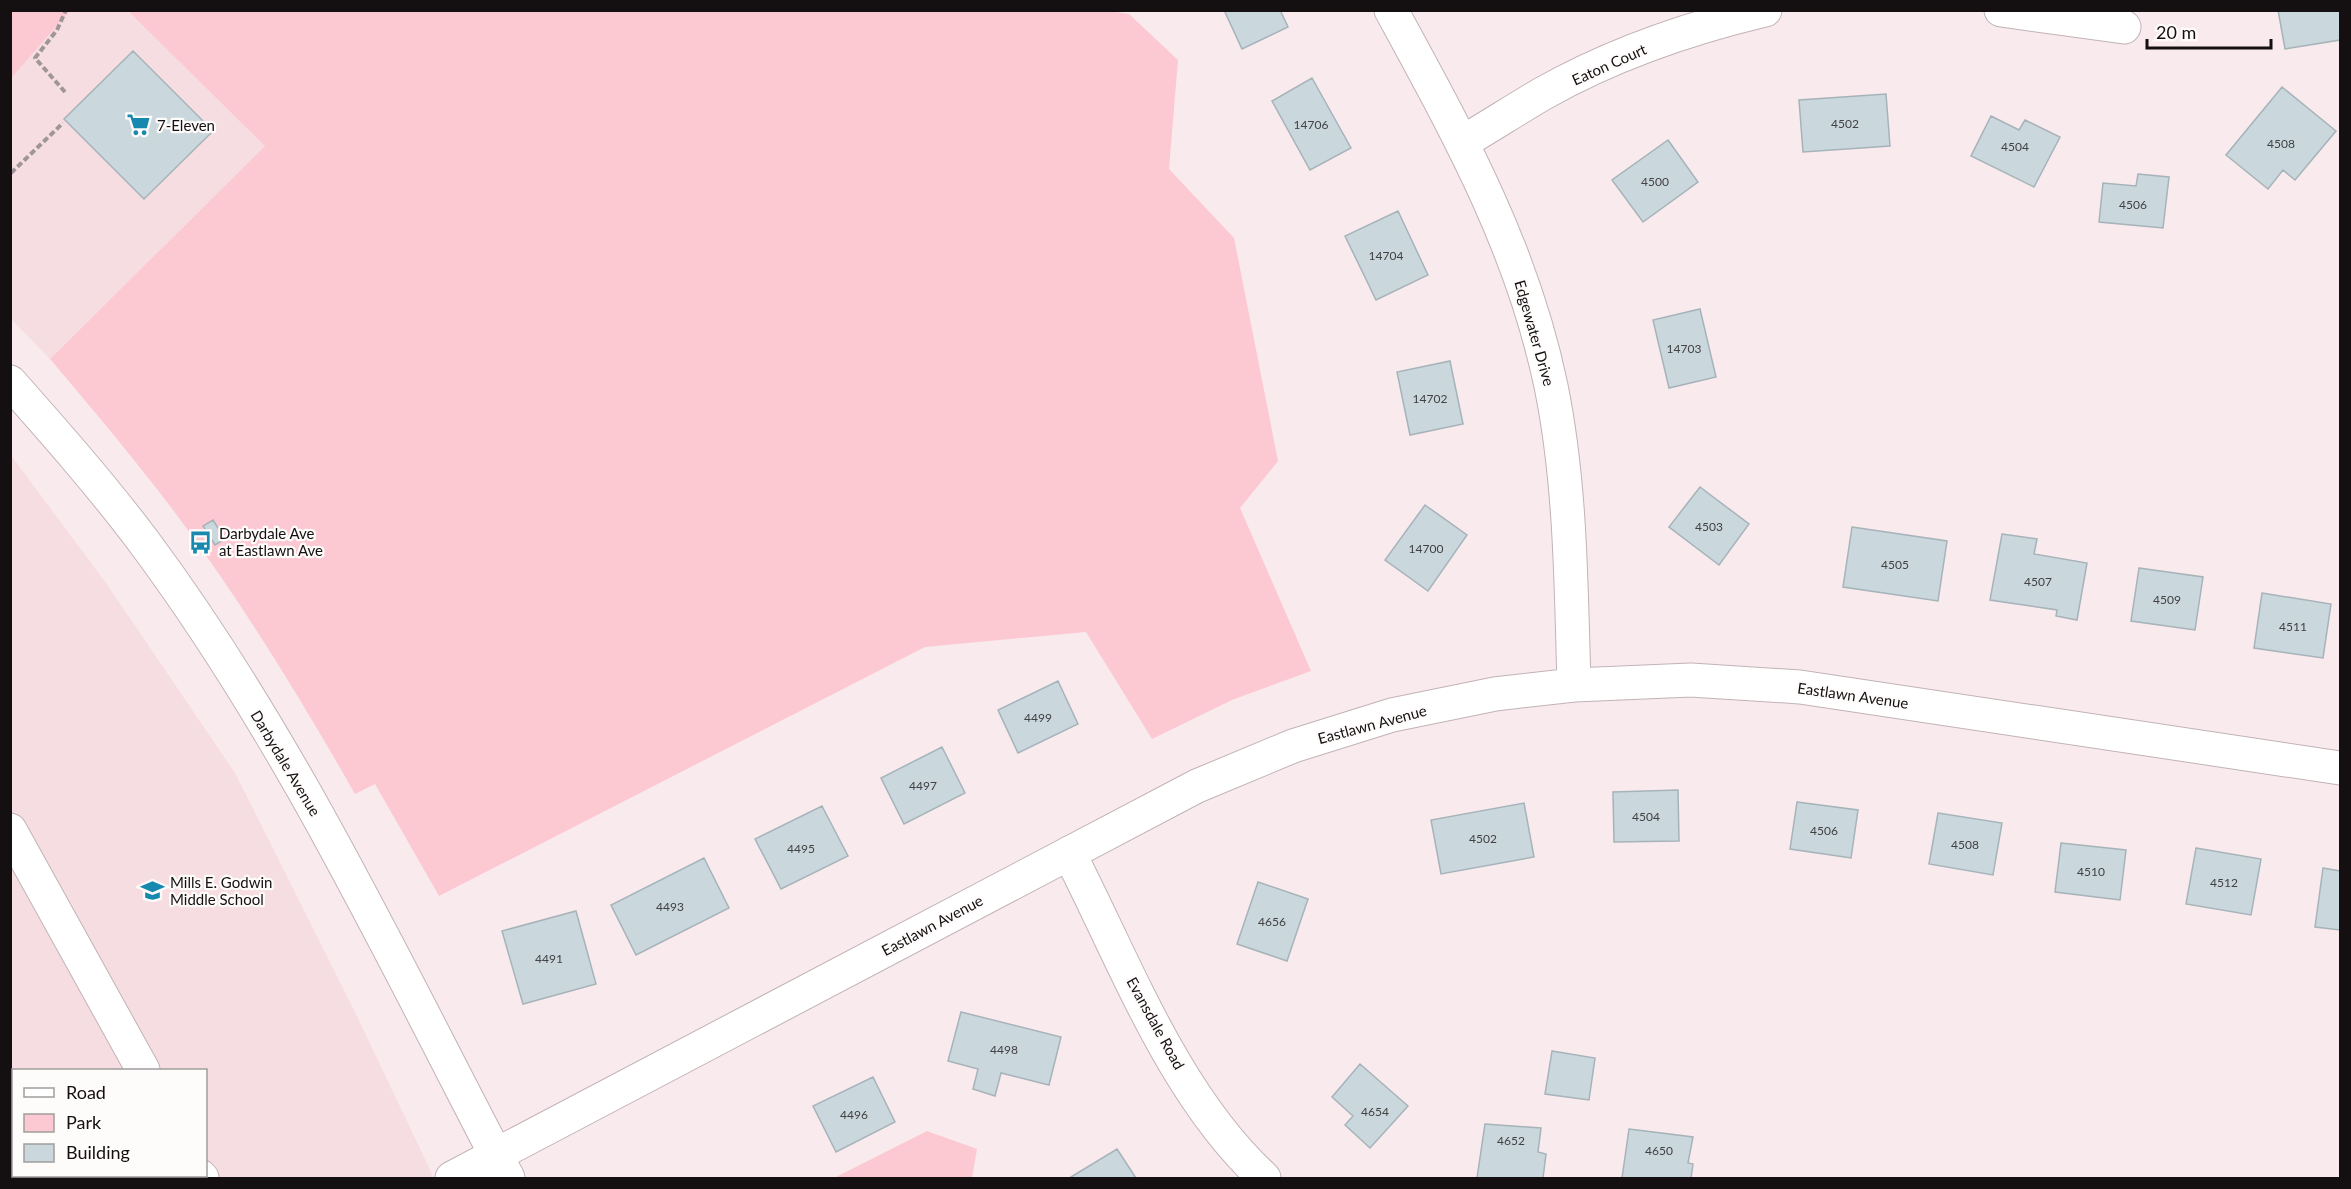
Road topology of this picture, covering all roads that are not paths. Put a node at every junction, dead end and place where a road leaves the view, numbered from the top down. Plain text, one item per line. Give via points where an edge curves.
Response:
1 (1391, 10) edge
2 (1765, 10) edge
3 (2001, 10) edge
4 (2124, 27) dead end
5 (1463, 142) junction
6 (10, 382) edge
7 (1574, 685) junction
8 (2340, 768) edge
9 (10, 830) edge
10 (1069, 853) junction
11 (142, 1069) edge
12 (502, 1166) edge
13 (452, 1179) edge
14 (1264, 1179) edge

1 - 5 street, Edgewater Drive
2 - 5 street, Eaton Court via 1717,22 1629,53 1544,93
3 - 4 street
5 - 7 street, Edgewater Drive via 1501,222 1532,312 1551,386 1566,480
6 - 12 street, Darbydale Avenue via 86,467 145,544 237,680 322,822
7 - 8 street, Eastlawn Avenue via 1691,680 1800,687
7 - 10 street, Eastlawn Avenue via 1495,694 1392,715 1293,746 1197,786
9 - 11 street
10 - 12 street, Eastlawn Avenue
10 - 14 street, Evansdale Road via 1151,1020 1207,1113
12 - 13 street, Eastlawn Avenue

